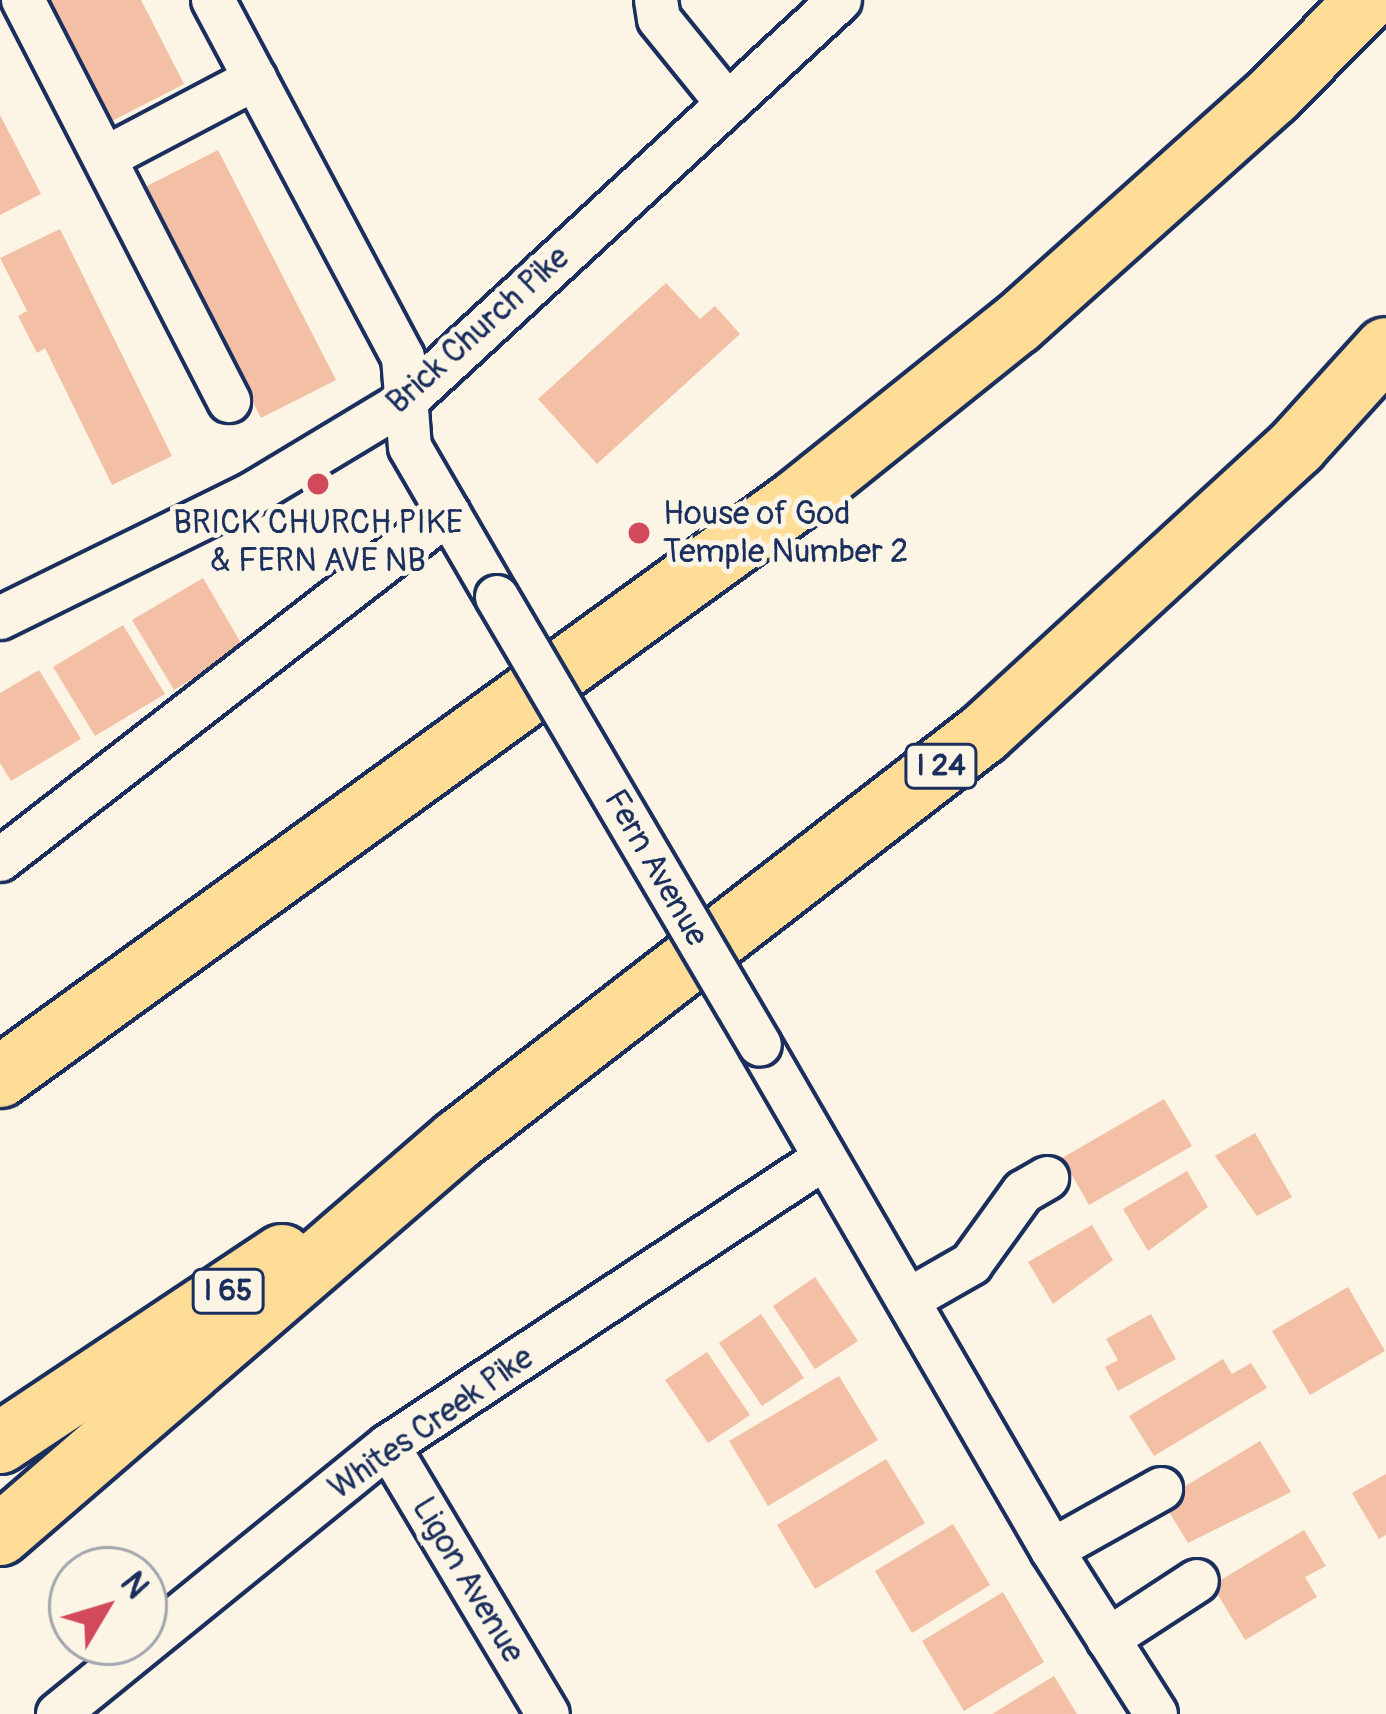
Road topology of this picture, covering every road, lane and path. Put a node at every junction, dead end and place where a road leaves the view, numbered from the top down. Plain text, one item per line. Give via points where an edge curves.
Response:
1 (23, 0) edge
2 (213, 0) edge
3 (656, 0) edge
4 (840, 0) edge
5 (1367, 0) edge
6 (255, 79) junction
7 (727, 103) junction
8 (105, 158) junction
9 (1386, 348) edge
10 (229, 401) dead end
11 (406, 401) junction
12 (448, 513) junction
13 (0, 618) edge
14 (0, 860) edge
15 (4, 1071) edge
16 (458, 1140) junction
17 (825, 1158) junction
18 (1047, 1178) dead end
19 (908, 1300) junction
20 (0, 1443) edge
21 (388, 1446) junction
22 (1161, 1489) dead end
23 (0, 1535) edge
24 (1052, 1550) junction
25 (1197, 1581) dead end
26 (1108, 1639) junction
27 (58, 1714) edge
28 (548, 1714) edge
29 (1156, 1714) edge

1 - 8 street
2 - 6 street, Fern Avenue
3 - 7 street via 659,19
4 - 7 street, Brick Church Pike
5 - 15 highway via 1017,324 797,500
6 - 8 street
6 - 11 street, Fern Avenue via 403,357
7 - 11 street, Brick Church Pike
8 - 10 street
9 - 16 highway, I 24 via 1297,446 983,734
11 - 12 street, Fern Avenue via 410,447
11 - 13 street, Brick Church Pike via 252,494
12 - 14 street
12 - 17 street, Fern Avenue, bridge
16 - 20 highway, I 65
16 - 23 highway, I 24
17 - 19 street, Fern Avenue
17 - 21 street, Whites Creek Pike
18 - 19 street via 1023,1192 970,1264
19 - 24 street, Fern Avenue
21 - 27 street, Whites Creek Pike
21 - 28 street, Ligon Avenue
22 - 24 street
24 - 26 street, Fern Avenue
25 - 26 street
26 - 29 street, Fern Avenue

